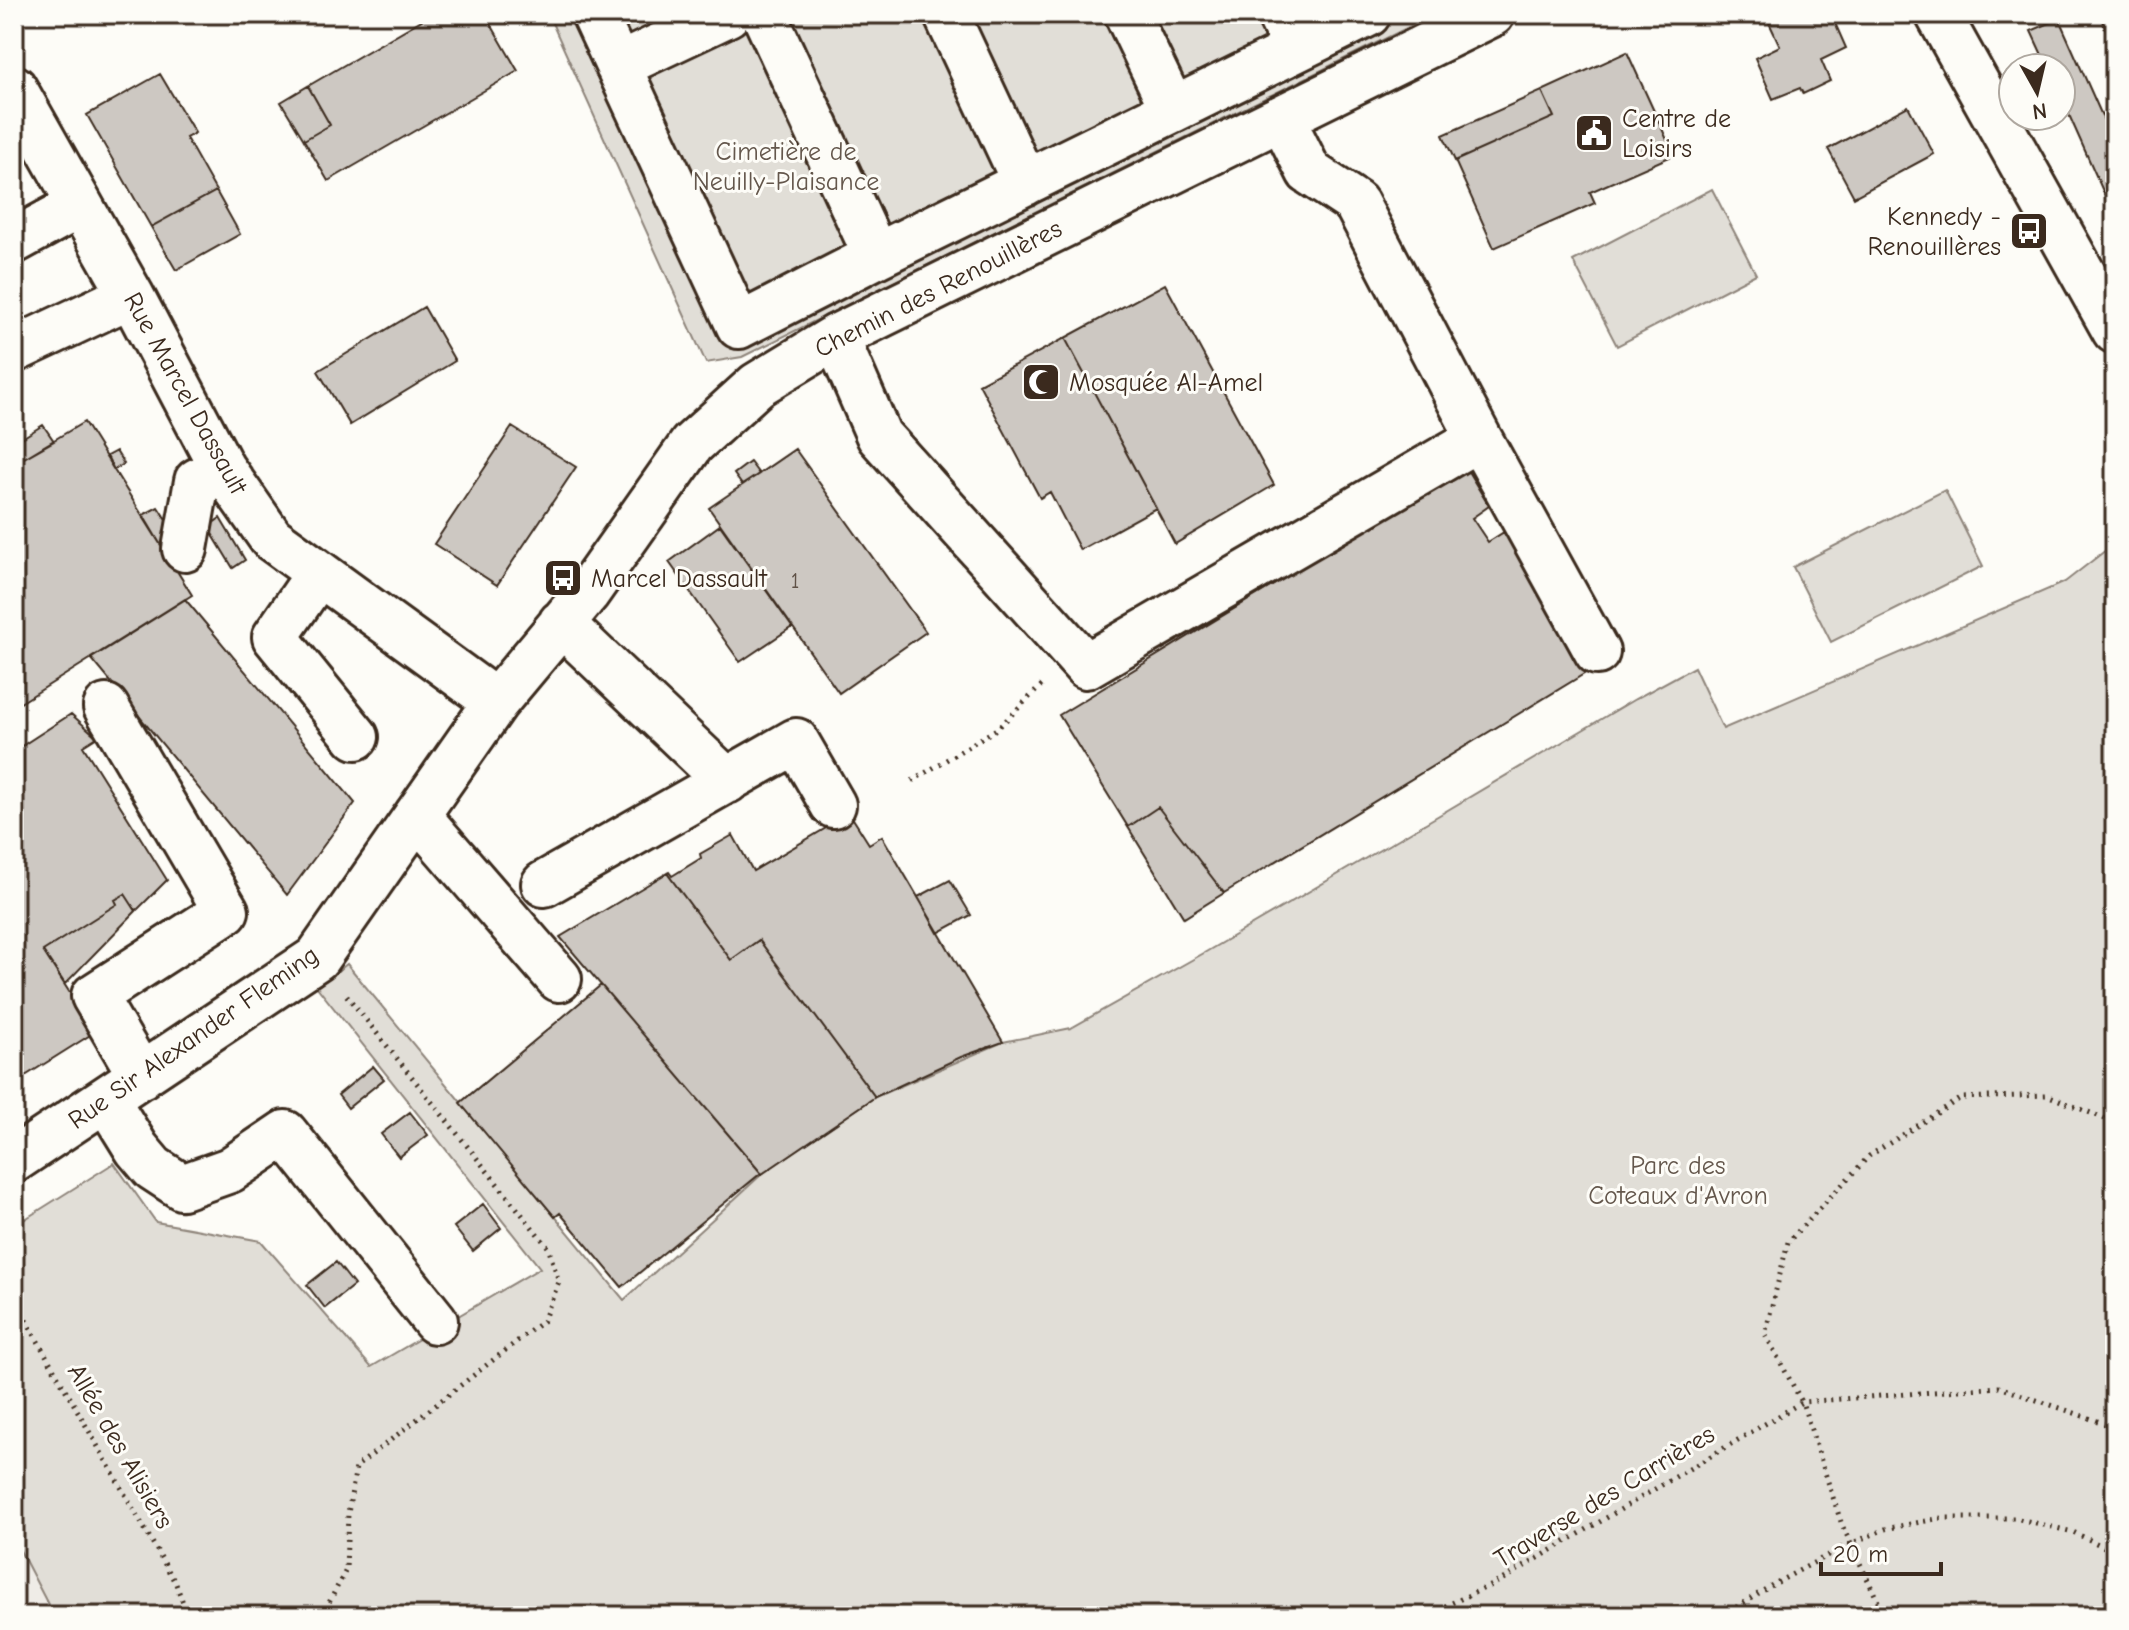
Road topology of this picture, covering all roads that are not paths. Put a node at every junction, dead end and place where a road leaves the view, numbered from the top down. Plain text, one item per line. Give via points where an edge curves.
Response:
1 (594, 14) edge
2 (728, 14) edge
3 (764, 14) edge
4 (946, 14) edge
5 (1127, 14) edge
6 (1368, 14) edge
7 (1492, 14) edge
8 (1938, 14) edge
9 (1288, 32) edge
10 (618, 66) junction
11 (14, 88) edge
12 (1173, 110) junction
13 (1282, 118) junction
14 (1025, 183) junction
15 (80, 205) junction
16 (14, 241) edge
17 (876, 256) junction
18 (131, 295) junction
19 (2115, 331) edge
20 (836, 337) junction
21 (14, 350) edge
22 (1479, 438) junction
23 (222, 468) junction
24 (185, 549) dead end
25 (319, 573) junction
26 (561, 623) junction
27 (1597, 652) dead end
28 (496, 702) junction
29 (106, 707) dead end
30 (356, 737) dead end
31 (727, 781) junction
32 (833, 805) dead end
33 (417, 815) junction
34 (544, 884) dead end
35 (559, 979) dead end
36 (123, 1088) junction
37 (14, 1160) edge
38 (435, 1321) dead end

1 - 10 street
2 - 10 street
3 - 17 street
4 - 14 street
5 - 12 street
6 - 9 street
7 - 13 street, Chemin des Renouillères
8 - 19 street
9 - 12 street
10 - 17 street via 739,326
11 - 15 street, Rue Marcel Dassault
12 - 14 street
13 - 20 street, Chemin des Renouillères
13 - 22 street via 1309,172 1356,203
14 - 17 street
15 - 16 street
15 - 18 street, Rue Marcel Dassault
18 - 21 street
18 - 23 street, Rue Marcel Dassault
20 - 22 street via 879,436 1086,666
20 - 26 street, Chemin des Renouillères via 757,385 692,444
22 - 27 street
23 - 24 street via 197,481
23 - 25 street, Rue Marcel Dassault via 271,538
25 - 28 street, Rue Marcel Dassault
25 - 30 street via 275,637
26 - 28 street, Chemin des Renouillères
26 - 31 street
28 - 33 street, Rue Sir Alexander Fleming
29 - 36 street via 226,911 94,996
31 - 32 street via 796,741
31 - 34 street
33 - 35 street
33 - 36 street, Rue Sir Alexander Fleming via 317,958
36 - 37 street, Rue Sir Alexander Fleming
36 - 38 street via 137,1149 153,1168 182,1187 230,1170 285,1133

